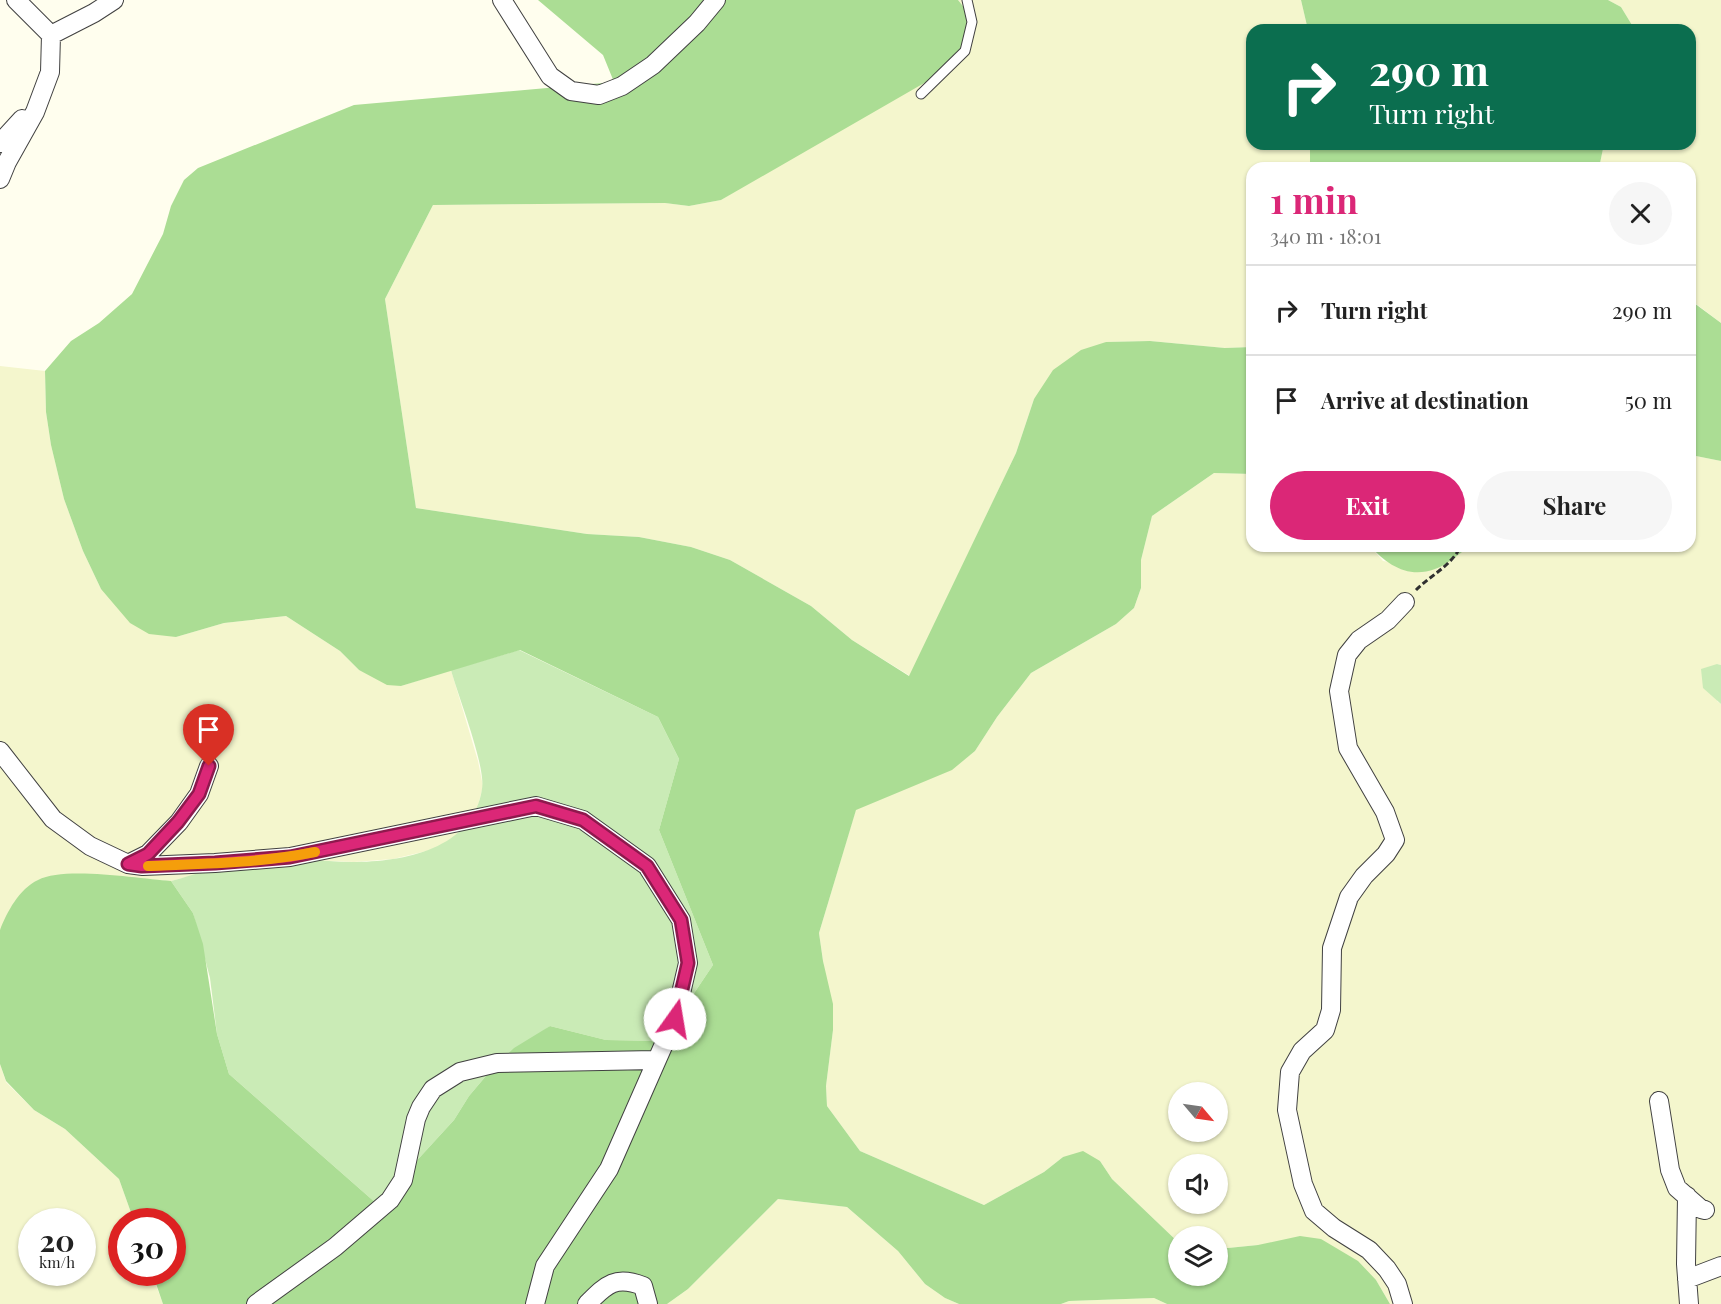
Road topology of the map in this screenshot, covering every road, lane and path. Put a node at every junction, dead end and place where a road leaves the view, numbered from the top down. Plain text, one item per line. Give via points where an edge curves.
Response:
1 (15, 0) edge
2 (114, 0) edge
3 (502, 0) edge
4 (716, 0) edge
5 (967, 0) edge
6 (51, 35) junction
7 (921, 94) dead end
8 (40, 97) junction
9 (0, 143) edge
10 (0, 179) edge
11 (1458, 552) edge
12 (1405, 602) joint
13 (0, 751) edge
14 (209, 766) dead end
15 (128, 864) junction
16 (655, 1060) junction
17 (1659, 1101) dead end
18 (1687, 1196) junction
19 (1705, 1210) dead end
20 (1721, 1266) edge
21 (1687, 1279) junction
22 (256, 1304) edge
23 (535, 1304) edge
24 (587, 1304) edge
25 (648, 1304) edge
26 (1403, 1304) edge
27 (1689, 1304) edge

1 - 6 street
2 - 6 street
3 - 4 street via 550,76 572,91 599,95 622,86 653,65
5 - 7 lane via 972,22 965,51
6 - 8 street via 50,72
8 - 9 street
8 - 10 street
11 - 12 path
12 - 26 street via 1347,655 1339,691 1348,748 1385,812 1395,840 1346,904 1332,948 1331,1010 1325,1030 1302,1051 1290,1072 1287,1110 1303,1184 1314,1211 1369,1250 1397,1284
13 - 15 street via 53,819 90,846
14 - 15 street via 199,794 178,822 148,854
15 - 16 street via 290,857 536,806 583,820 647,866 681,920 688,963 675,1019
16 - 22 street via 497,1063 460,1072 434,1089 421,1107 403,1180 390,1200 335,1247
16 - 23 street via 609,1169 544,1266
17 - 18 street via 1670,1170 1677,1188
18 - 19 street
18 - 21 street
20 - 21 street
21 - 27 street
24 - 25 street via 609,1284 628,1280 643,1286

